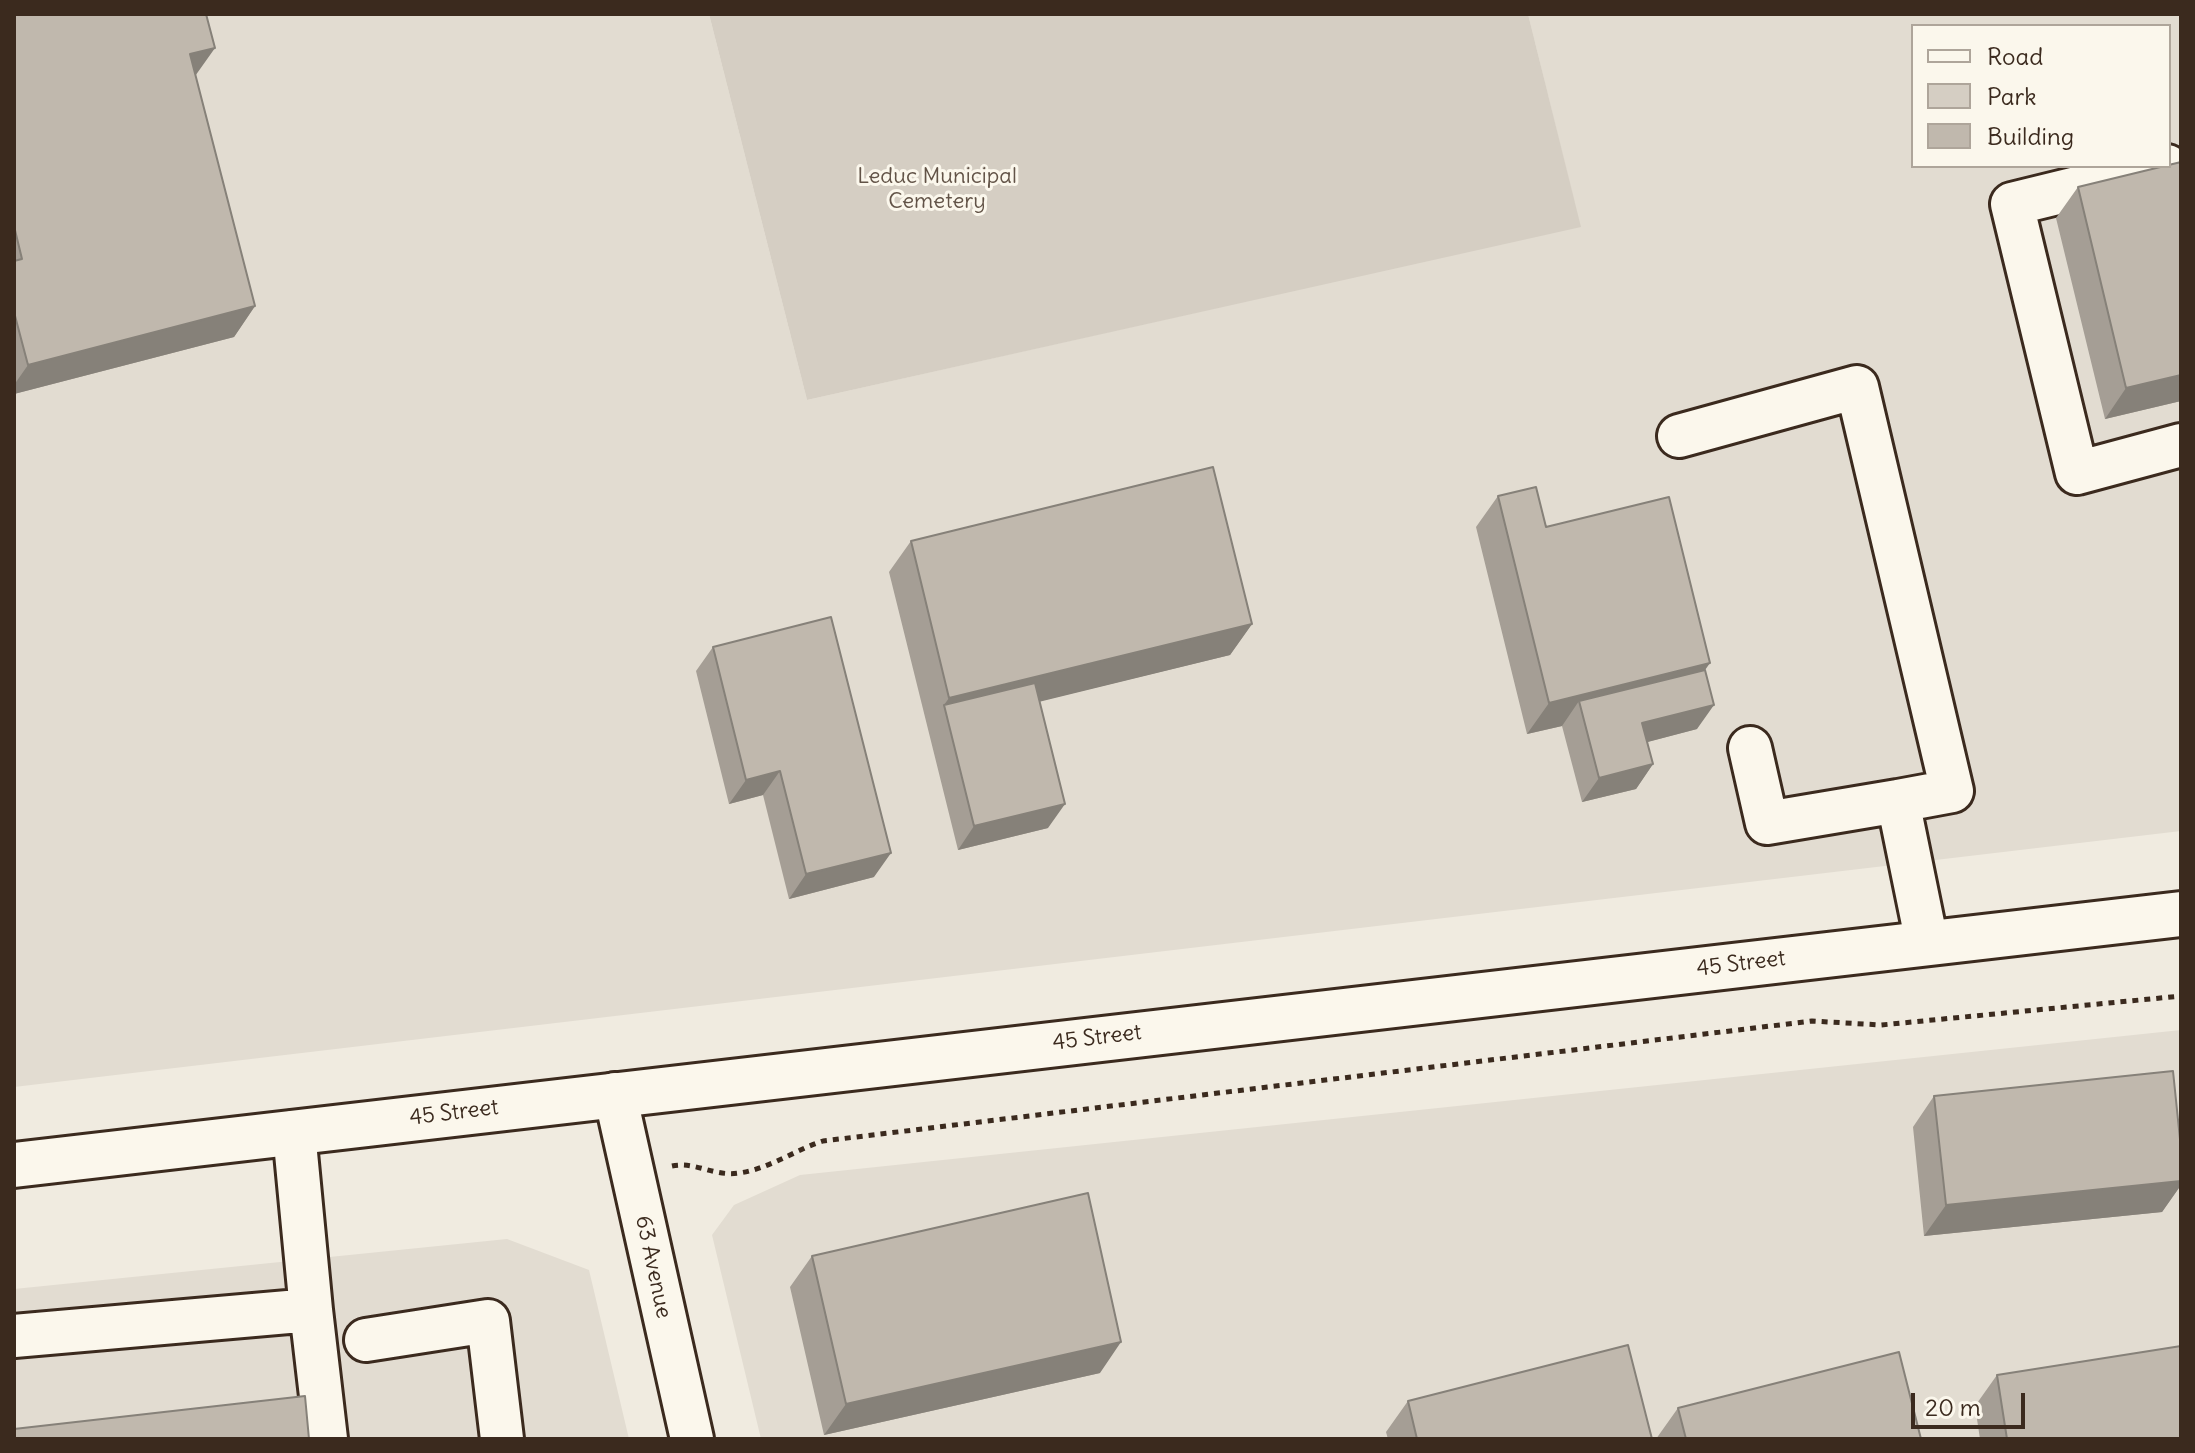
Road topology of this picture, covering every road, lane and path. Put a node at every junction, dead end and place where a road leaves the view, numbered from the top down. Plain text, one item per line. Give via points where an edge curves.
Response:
1 (2160, 168) edge
2 (1679, 436) dead end
3 (2181, 445) edge
4 (1750, 748) dead end
5 (1898, 801) junction
6 (2181, 914) edge
7 (1927, 943) junction
8 (2181, 996) edge
9 (615, 1094) junction
10 (294, 1132) junction
11 (14, 1165) edge
12 (633, 1175) junction
13 (311, 1310) junction
14 (14, 1336) edge
15 (366, 1340) dead end
16 (326, 1439) edge
17 (502, 1439) edge
18 (692, 1439) edge

1 - 3 street via 2012,204 2077,473
2 - 5 street via 1857,387 1952,791
4 - 5 street via 1767,823
5 - 7 street
6 - 7 main road, 45 Street
7 - 9 main road, 45 Street
8 - 12 path via 1881,1025 1812,1021 823,1141 739,1173 718,1174 687,1163
9 - 10 main road, 45 Street
9 - 12 street, 63 Avenue
10 - 11 main road, 45 Street
10 - 13 street
12 - 18 street, 63 Avenue
13 - 14 street
13 - 16 street
15 - 17 street via 488,1321

